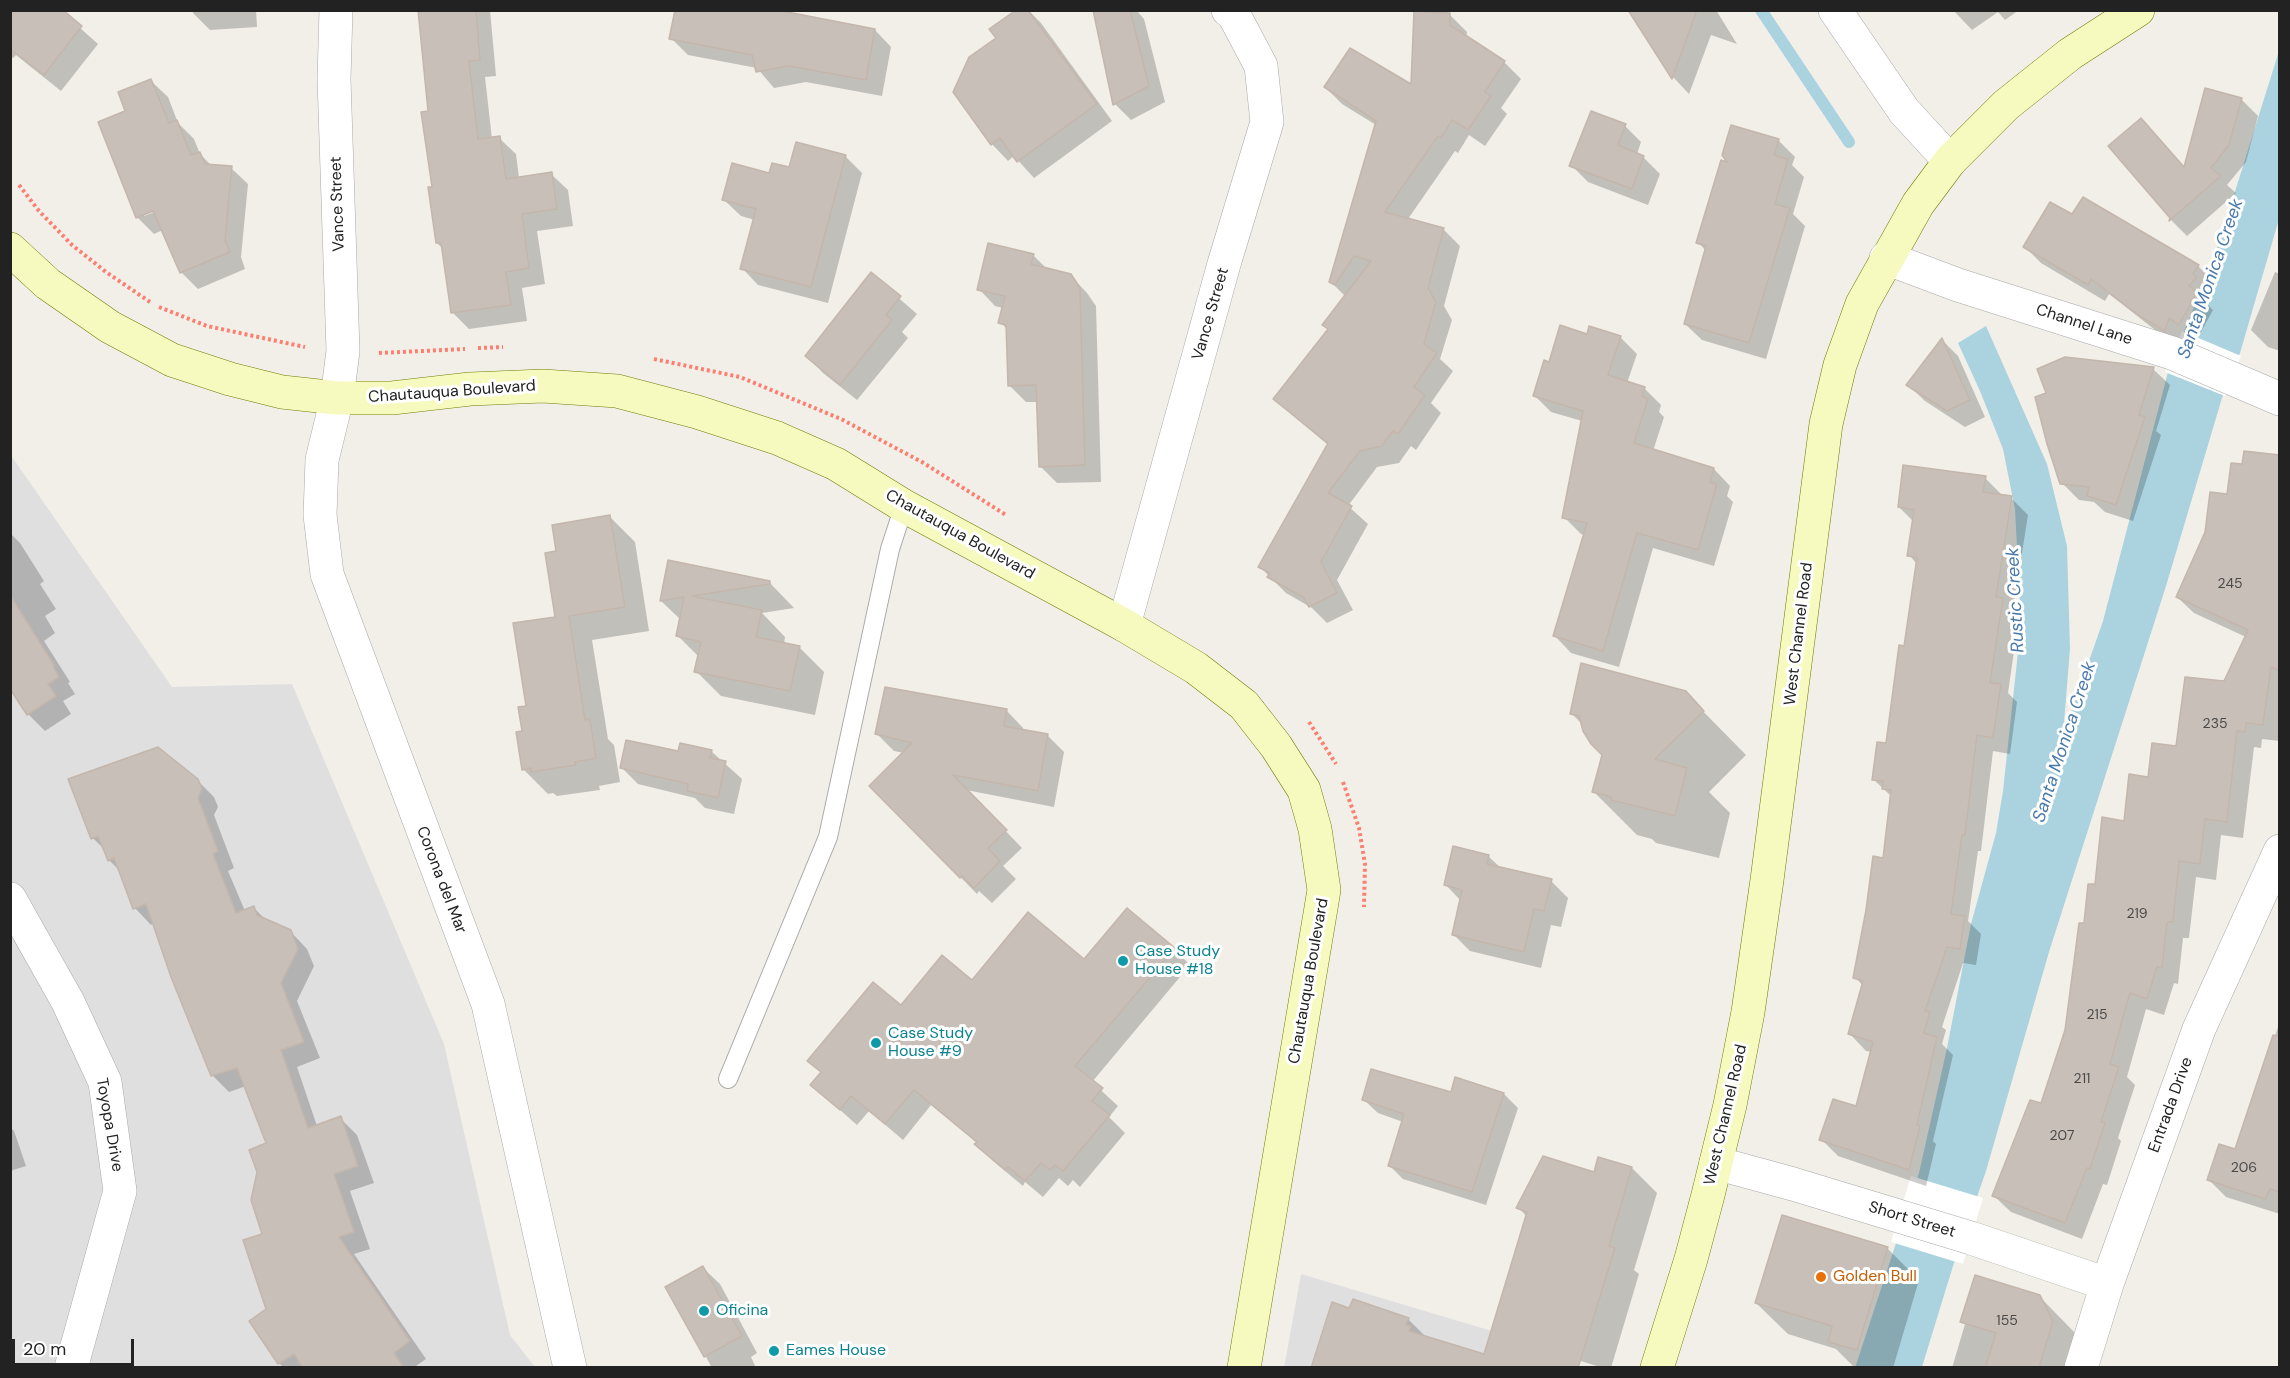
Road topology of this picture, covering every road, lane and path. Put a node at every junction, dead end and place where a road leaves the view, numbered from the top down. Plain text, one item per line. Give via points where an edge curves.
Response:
1 (336, 10) edge
2 (1228, 10) edge
3 (1835, 10) edge
4 (2138, 10) edge
5 (1950, 161) junction
6 (19, 185) dead end
7 (10, 249) edge
8 (1886, 258) junction
9 (309, 348) dead end
10 (337, 398) junction
11 (2280, 399) edge
12 (904, 506) junction
13 (1124, 625) junction
14 (2277, 861) edge
15 (10, 898) edge
16 (728, 1080) dead end
17 (1716, 1163) junction
18 (2107, 1284) junction
19 (71, 1368) edge
20 (570, 1368) edge
21 (1244, 1368) edge
22 (1658, 1368) edge
23 (2081, 1368) edge

1 - 10 street, Vance Street via 334,79 343,330
2 - 13 street, Vance Street via 1261,66 1267,122
3 - 5 street via 1904,111
4 - 5 street, West Channel Road via 2070,54 2006,105
5 - 8 street, West Channel Road via 1918,204
6 - 9 path via 72,245 155,306 207,326
7 - 10 street, Chautauqua Boulevard via 48,284 110,327 172,360 282,392
8 - 11 street, Channel Lane via 2172,353
8 - 17 street, West Channel Road via 1862,304 1840,365 1826,424 1748,1012
10 - 12 street, Chautauqua Boulevard via 392,398 543,386 617,391 777,438 836,464
10 - 20 street, Corona del Mar via 322,460 320,515 327,574 488,1004
12 - 13 street, Chautauqua Boulevard
12 - 16 lane via 890,549 828,837
13 - 21 street, Chautauqua Boulevard via 1196,668 1244,705 1304,790 1315,829 1324,890
14 - 18 street, Entrada Drive via 2199,1029
15 - 19 street, Toyopa Drive via 68,1002 105,1082 120,1191
17 - 18 street, Short Street via 1971,1238
17 - 22 street, West Channel Road
18 - 23 street, Entrada Drive

